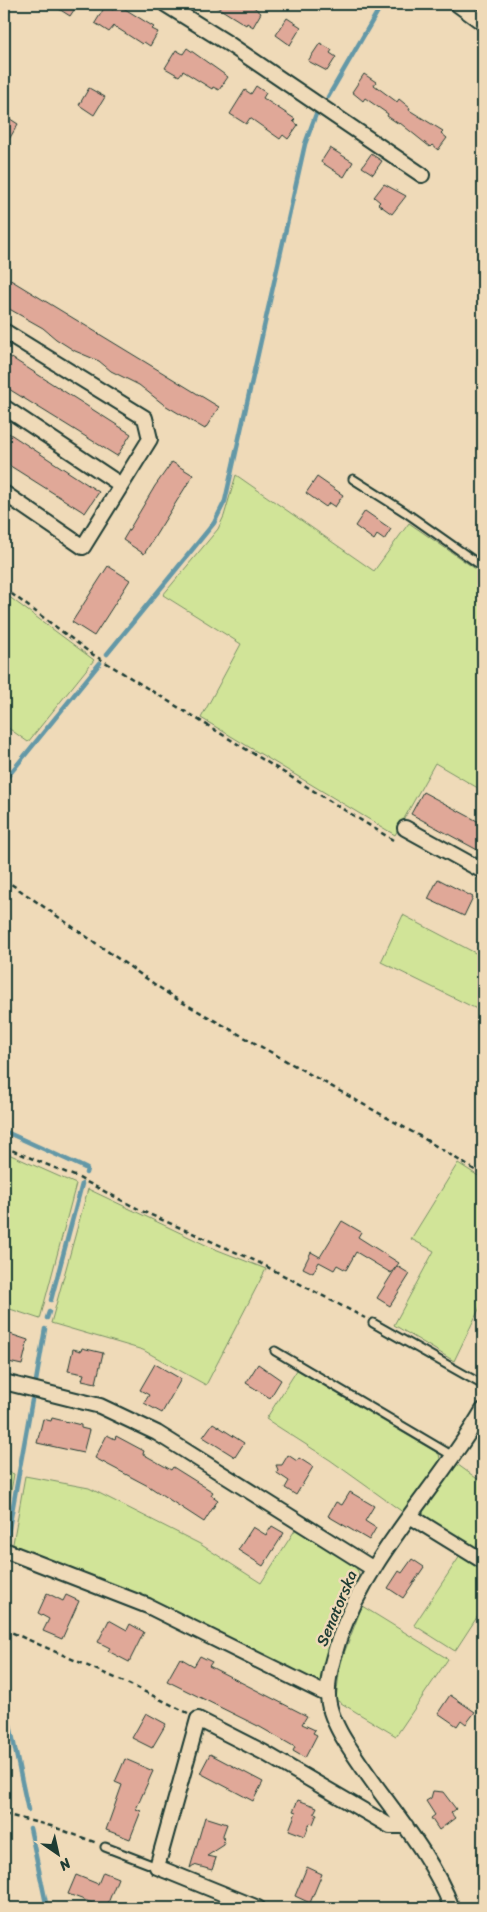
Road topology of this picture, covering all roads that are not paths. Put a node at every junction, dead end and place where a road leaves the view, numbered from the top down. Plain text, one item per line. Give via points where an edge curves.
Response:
1 (165, 4) edge
2 (457, 4) edge
3 (483, 23) edge
4 (422, 175) dead end
5 (4, 331) edge
6 (4, 407) edge
7 (353, 479) dead end
8 (121, 485) junction
9 (4, 493) edge
10 (483, 567) edge
11 (405, 828) dead end
12 (483, 871) edge
13 (373, 1322) road end
14 (275, 1351) dead end
15 (4, 1382) edge
16 (483, 1386) edge
17 (483, 1410) edge
18 (453, 1456) junction
19 (410, 1516) junction
20 (4, 1550) edge
21 (483, 1561) edge
22 (372, 1568) junction
23 (328, 1695) junction
24 (406, 1826) junction
25 (105, 1847) road end
26 (156, 1867) junction
27 (258, 1908) edge
28 (452, 1908) edge

1 - 4 street
2 - 3 street
5 - 8 street via 146,418 150,439
6 - 8 street
7 - 10 lane
8 - 9 street via 83,547
11 - 12 street
13 - 16 lane
14 - 18 lane
15 - 22 street via 82,1401 124,1416
17 - 18 street, Senatorska
18 - 19 street, Senatorska
19 - 21 street
19 - 22 street, Senatorska
20 - 23 street via 148,1606
22 - 23 street, Senatorska via 337,1647
23 - 24 street, Senatorska via 340,1732
24 - 26 street via 390,1826 198,1719
24 - 28 street, Senatorska via 432,1863
25 - 26 lane
26 - 27 street

